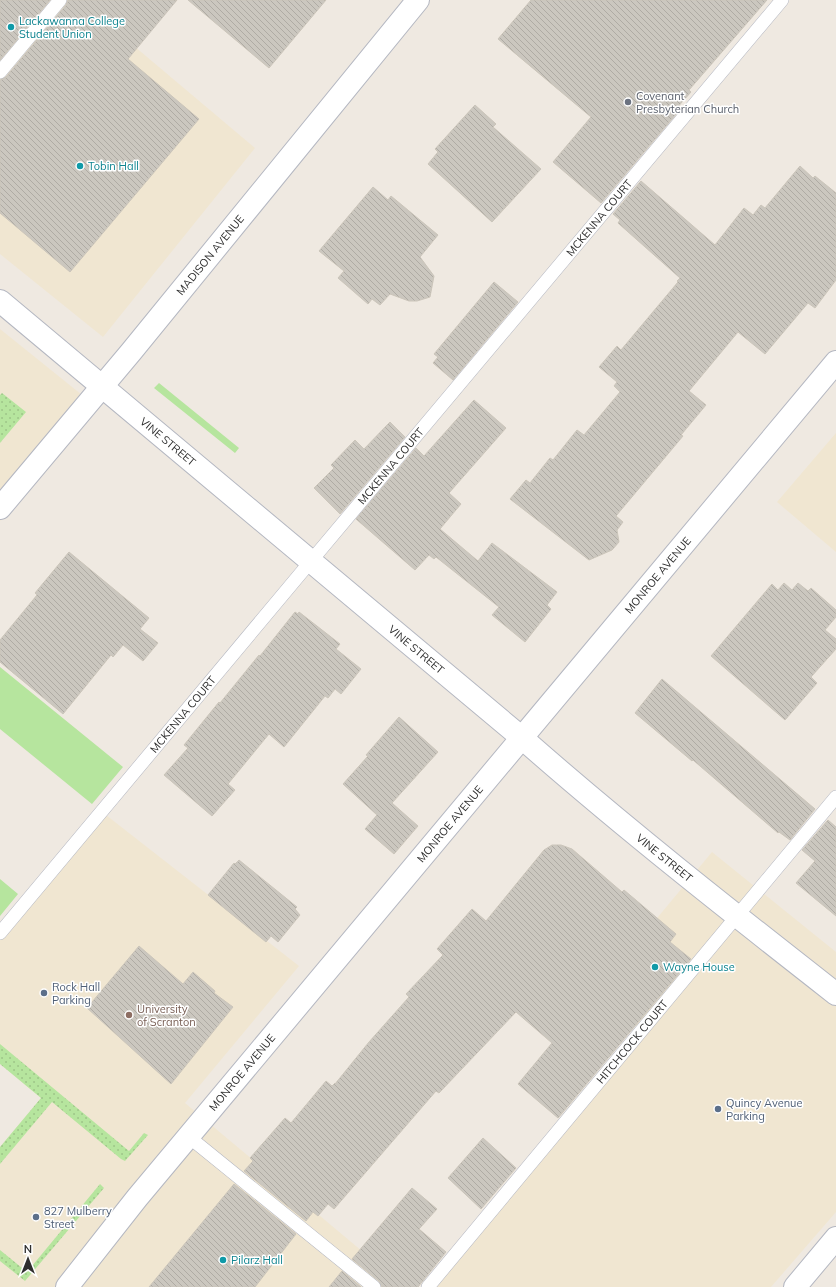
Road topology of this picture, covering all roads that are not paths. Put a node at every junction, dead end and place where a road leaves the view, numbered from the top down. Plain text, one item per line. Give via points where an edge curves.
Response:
1 (60, 0) edge
2 (418, 0) edge
3 (782, 0) edge
4 (0, 72) edge
5 (0, 301) edge
6 (836, 362) edge
7 (102, 386) junction
8 (0, 508) edge
9 (311, 561) junction
10 (522, 738) junction
11 (836, 797) edge
12 (738, 917) junction
13 (0, 933) edge
14 (836, 994) edge
15 (189, 1137) junction
16 (836, 1238) edge
17 (67, 1287) edge
18 (374, 1287) edge
19 (428, 1287) edge
20 (795, 1287) edge

1 - 4 lane
2 - 7 street, MADISON AVENUE
3 - 9 lane, MCKENNA COURT
5 - 7 street, VINE STREET
6 - 10 street, MONROE AVENUE
7 - 8 street, MADISON AVENUE
7 - 9 street, VINE STREET
9 - 10 street, VINE STREET
9 - 13 lane, MCKENNA COURT
10 - 12 street, VINE STREET
10 - 15 street, MONROE AVENUE
11 - 12 lane, HITCHCOCK COURT
12 - 14 street, VINE STREET
12 - 19 lane, HITCHCOCK COURT
15 - 17 street, MONROE AVENUE
15 - 18 lane
16 - 20 street

